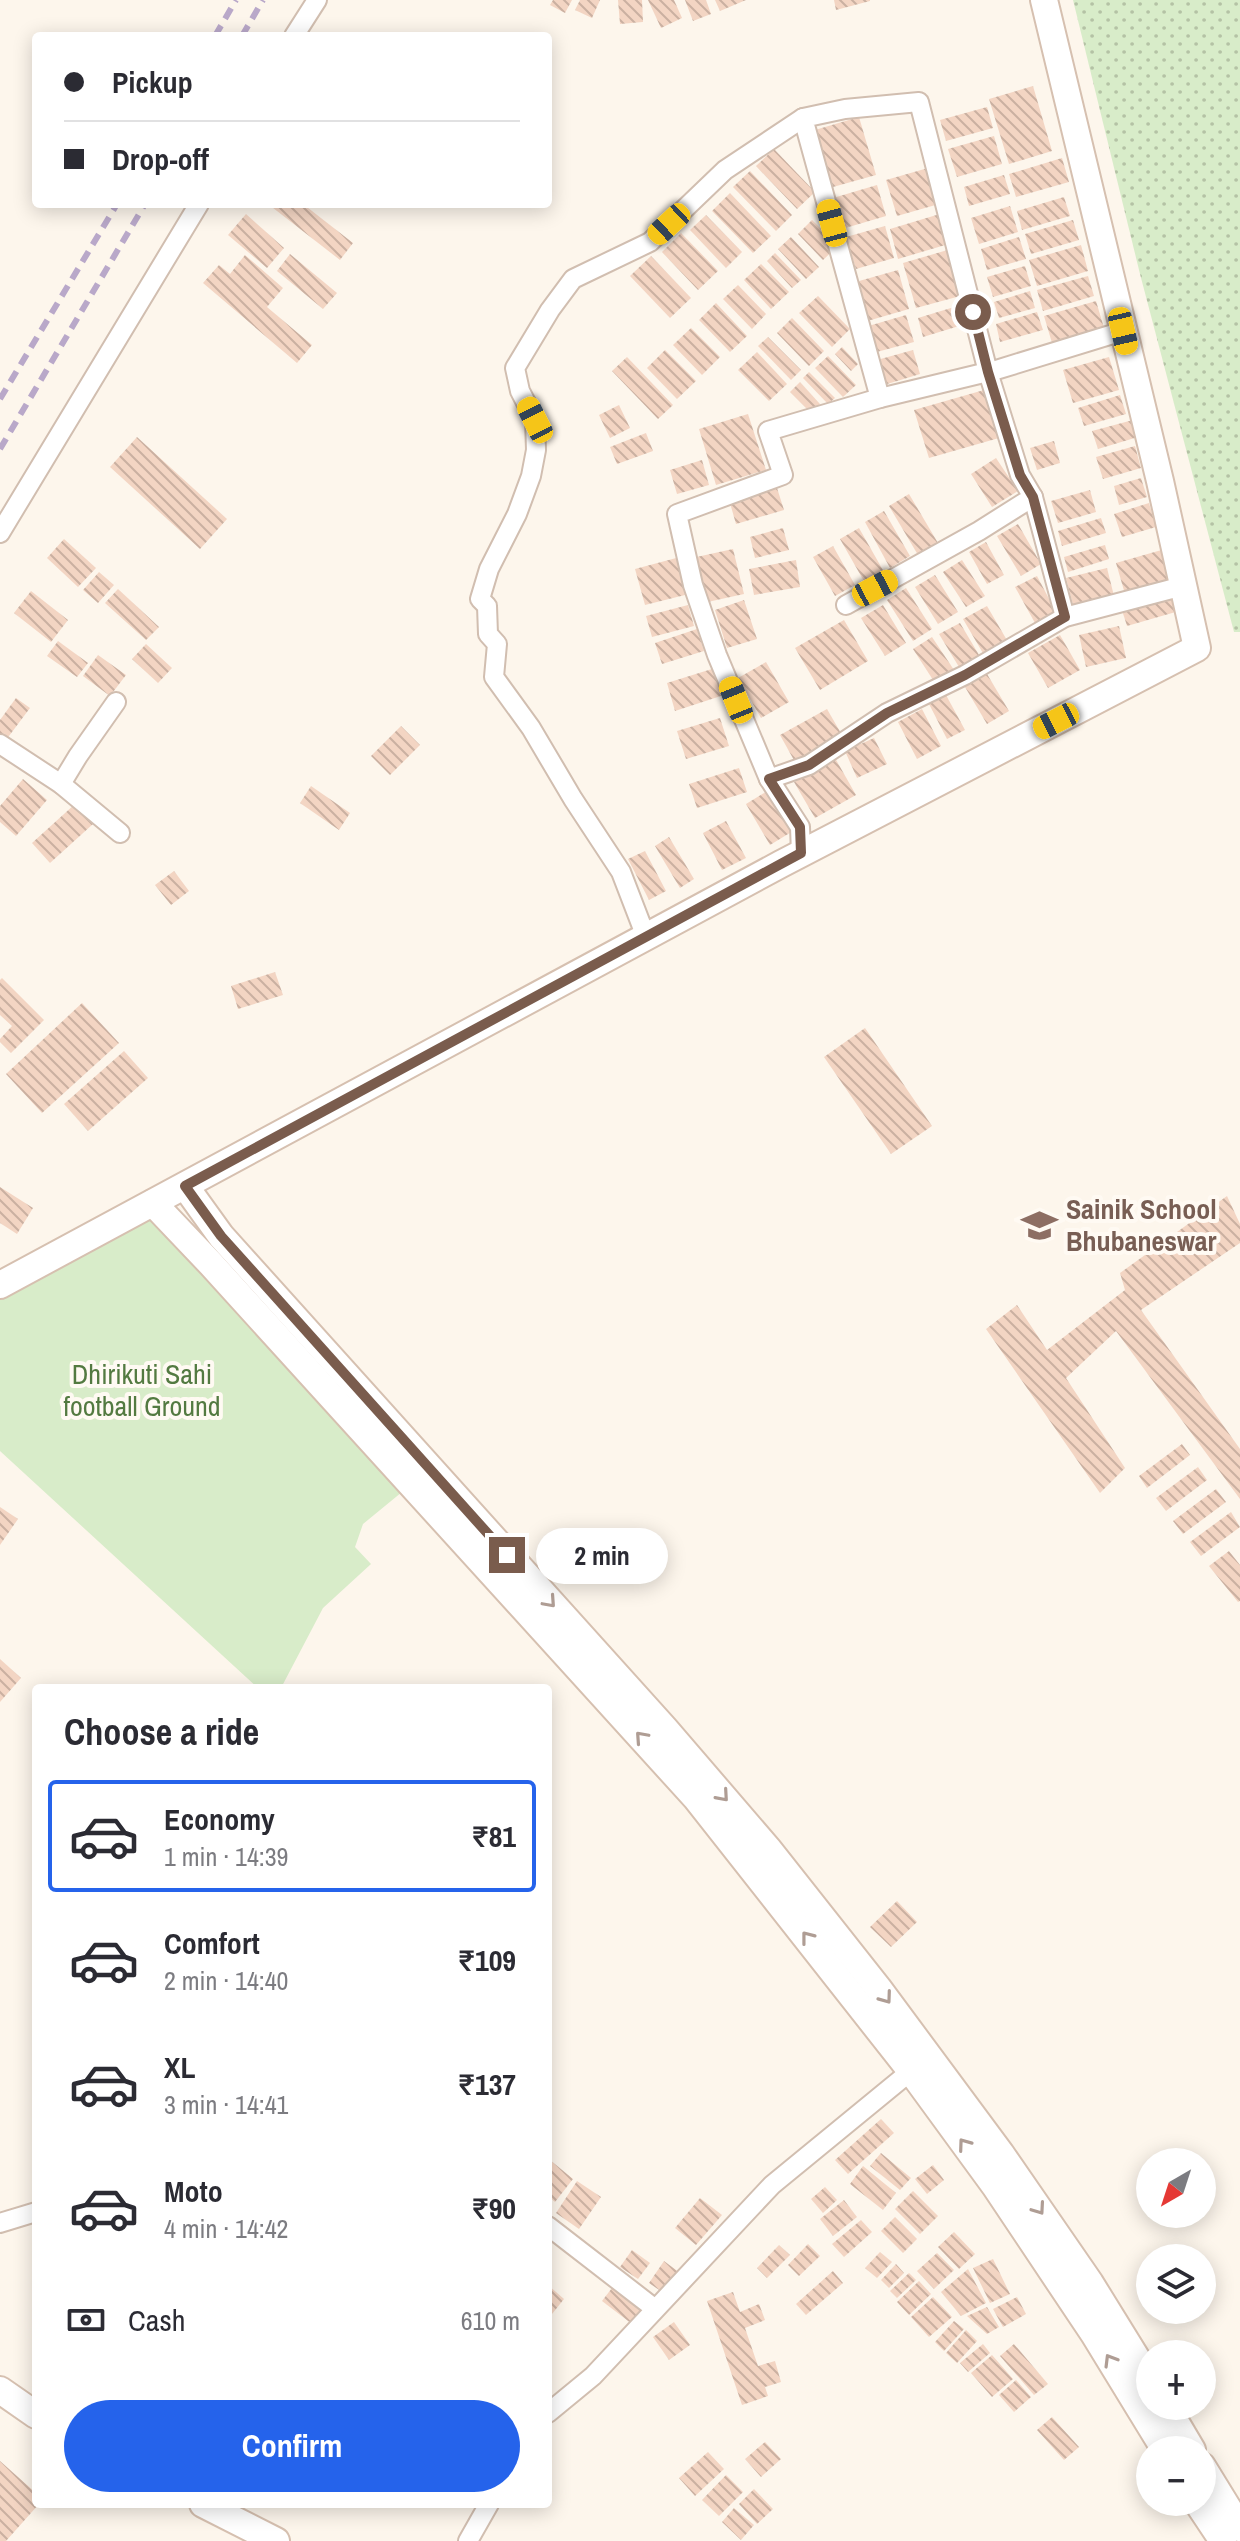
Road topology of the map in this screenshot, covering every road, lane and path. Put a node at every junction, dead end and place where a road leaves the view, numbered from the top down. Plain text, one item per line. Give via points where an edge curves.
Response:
1 (317, 0) edge
2 (1044, 0) edge
3 (297, 32) edge
4 (803, 118) junction
5 (197, 208) edge
6 (1123, 331) junction
7 (988, 372) junction
8 (880, 398) junction
9 (1033, 497) junction
10 (0, 533) edge
11 (1183, 586) junction
12 (846, 605) dead end
13 (1065, 617) junction
14 (116, 702) dead end
15 (0, 744) edge
16 (769, 779) junction
17 (61, 784) junction
18 (120, 833) dead end
19 (801, 853) junction
20 (646, 937) junction
21 (185, 1186) junction
22 (153, 1203) junction
23 (0, 1285) edge
24 (911, 2071) junction
25 (32, 2213) edge
26 (0, 2223) edge
27 (552, 2229) edge
28 (654, 2308) junction
29 (1136, 2357) edge
30 (0, 2390) edge
31 (552, 2410) edge
32 (32, 2412) edge
33 (1156, 2436) edge
34 (1216, 2489) edge
35 (211, 2508) edge
36 (487, 2508) edge
37 (1206, 2516) edge
38 (1240, 2528) edge
39 (276, 2541) edge
40 (468, 2541) edge
41 (1223, 2541) edge

1 - 3 street
2 - 6 street
4 - 7 street via 919,102
4 - 8 street
4 - 20 street via 725,170 650,242 573,279 515,368 535,420 536,450 517,514 480,599 487,606 488,634 497,644 494,677 621,872
5 - 10 street
6 - 7 street
6 - 11 street
7 - 8 street
7 - 9 street via 1020,475
8 - 16 street via 768,431 783,475 677,514 717,655
9 - 12 street
9 - 13 street
11 - 13 street
11 - 19 street via 1197,648
13 - 16 street via 887,713 809,765
14 - 17 street
15 - 17 street
16 - 19 street via 800,827
17 - 18 street
19 - 20 street
20 - 21 street
21 - 22 street
21 -> 29 street via 221,1236 769,1850 1001,2154
22 - 23 street
24 -> 22 street via 696,1798
24 - 28 street via 772,2185
33 -> 24 street via 995,2186
25 - 26 street
27 - 28 street
28 - 31 street via 593,2376
30 - 32 street
34 - 38 street
35 - 39 street
36 - 40 street
37 - 41 street

